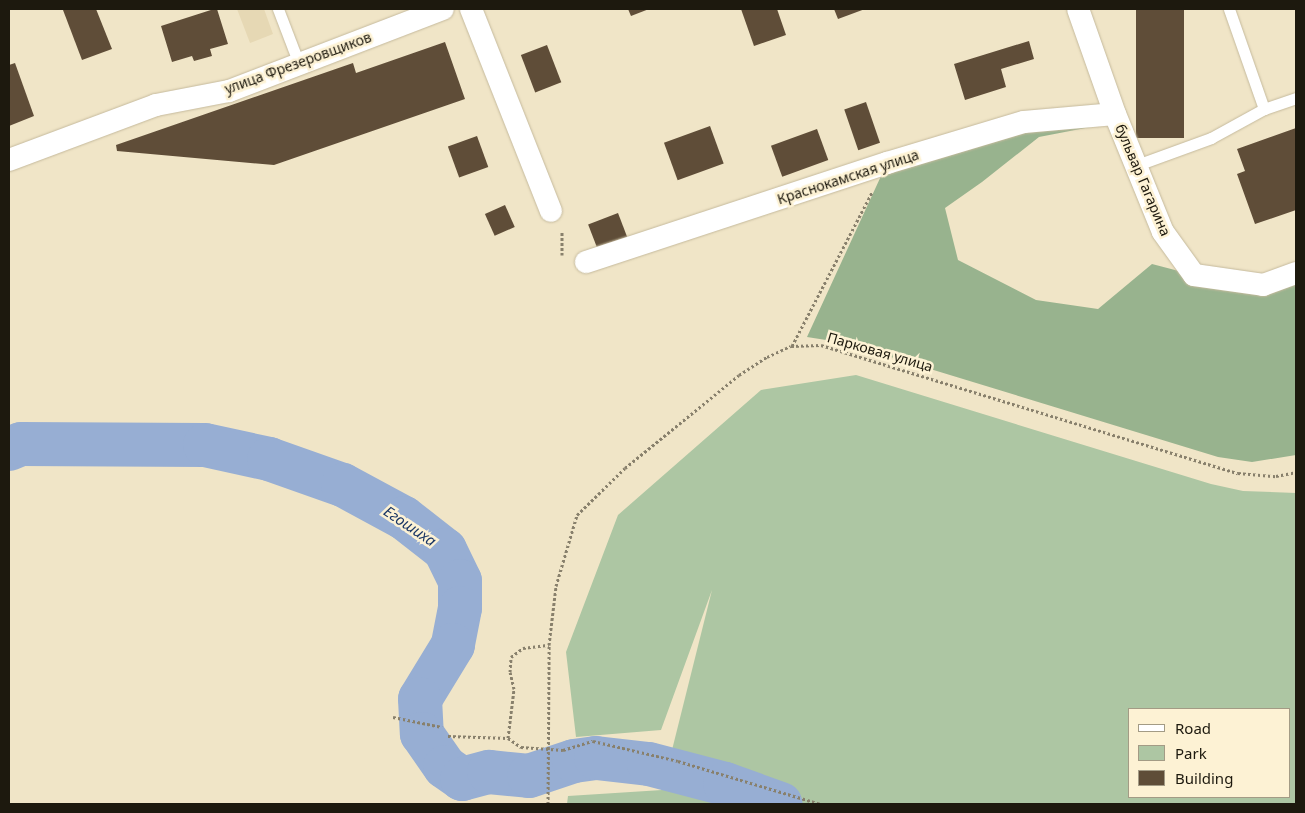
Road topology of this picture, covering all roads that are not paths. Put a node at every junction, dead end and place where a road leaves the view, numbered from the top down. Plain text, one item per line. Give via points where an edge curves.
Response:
1 (278, 9) edge
2 (444, 9) edge
3 (471, 9) edge
4 (1078, 9) edge
5 (1229, 9) edge
6 (299, 64) junction
7 (1296, 98) edge
8 (1264, 109) junction
9 (1115, 114) junction
10 (9, 160) edge
11 (1137, 165) junction
12 (551, 211) road end
13 (586, 262) road end
14 (1296, 273) edge

1 - 6 lane
2 - 6 street, улица Фрезеровщиков
3 - 12 street
4 - 9 street, бульвар Гагарина
5 - 8 lane
6 - 10 street, улица Фрезеровщиков via 229,91 156,105
7 - 8 lane
8 - 11 lane via 1211,138
9 - 11 street, бульвар Гагарина
9 - 13 street, Краснокамская улица via 1024,122 887,163
11 - 14 street, бульвар Гагарина via 1163,232 1194,275 1262,285

